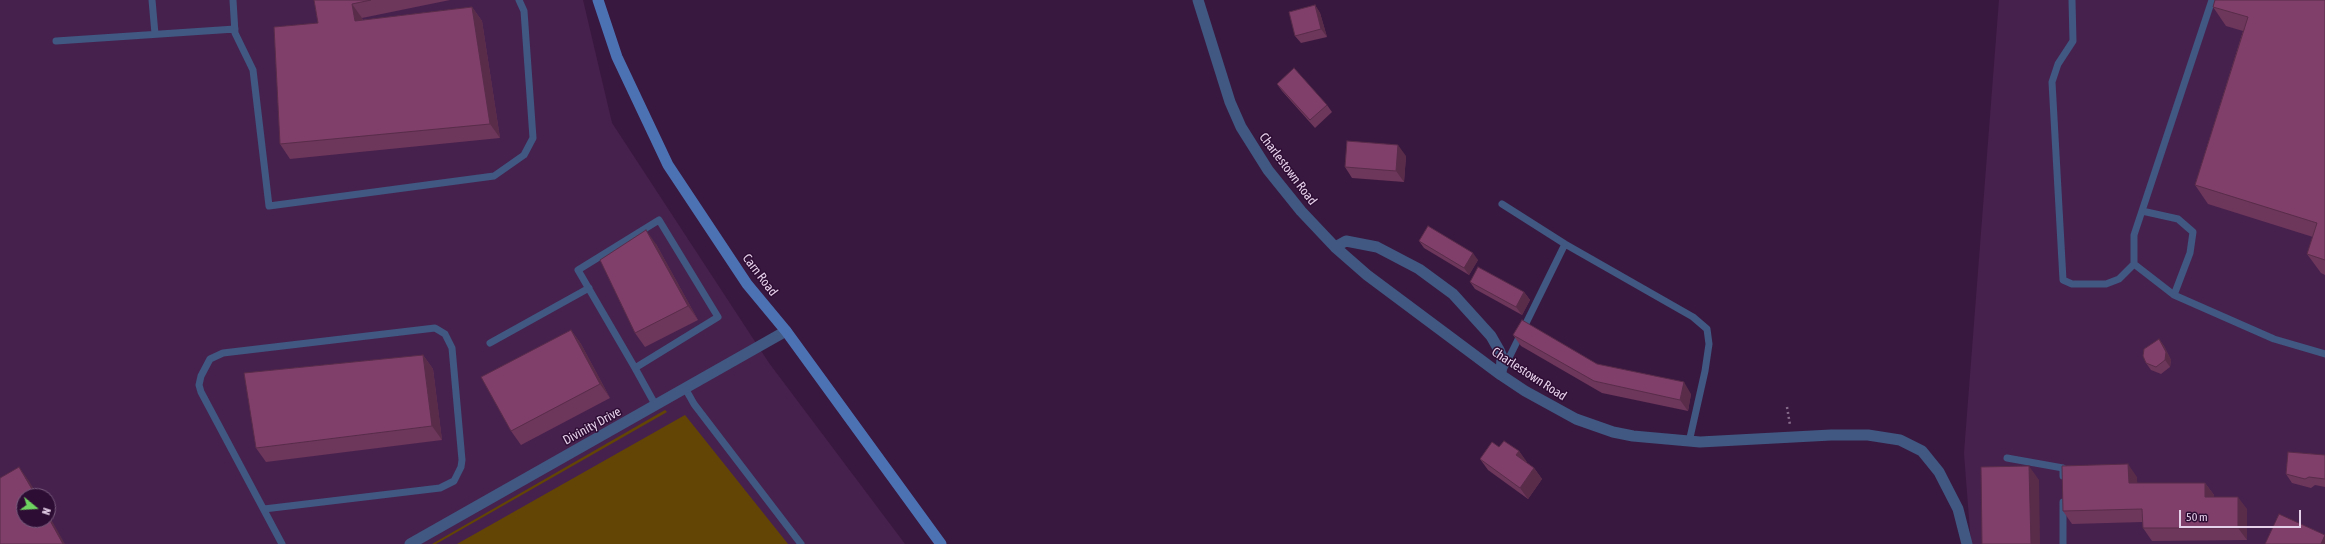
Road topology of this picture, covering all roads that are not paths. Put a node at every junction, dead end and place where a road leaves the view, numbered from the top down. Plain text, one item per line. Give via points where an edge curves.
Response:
1 (152, 0) edge
2 (232, 0) edge
3 (519, 0) edge
4 (598, 0) edge
5 (1198, 0) edge
6 (2072, 0) edge
7 (2212, 0) edge
8 (235, 29) junction
9 (155, 34) junction
10 (56, 41) dead end
11 (1502, 204) dead end
12 (2142, 211) junction
13 (1565, 244) junction
14 (1335, 247) junction
15 (2134, 264) junction
16 (589, 288) junction
17 (2174, 295) junction
18 (786, 331) junction
19 (490, 343) dead end
20 (2325, 354) edge
21 (635, 368) junction
22 (1501, 375) junction
23 (686, 388) junction
24 (656, 406) junction
25 (1689, 442) junction
26 (2007, 458) dead end
27 (264, 509) junction
28 (282, 544) edge
29 (410, 544) edge
30 (801, 544) edge
31 (941, 544) edge
32 (1967, 544) edge
33 (2063, 544) edge

1 - 9 lane
2 - 8 lane
3 - 8 lane via 524,11 533,138 524,155 494,176 269,206 253,70
4 - 18 main road, Carn Road via 617,57 668,165 748,284
5 - 14 street, Charlestown Road via 1230,102 1253,148 1301,211
6 - 15 lane via 2073,41 2058,64 2052,82 2063,280 2072,284 2106,284 2119,279
7 - 12 lane
8 - 9 lane
9 - 10 lane
11 - 13 lane
12 - 15 lane via 2134,235
12 - 17 lane via 2178,219 2193,232 2190,253
13 - 22 lane
13 - 25 lane via 1693,317 1707,329 1710,335 1706,364
14 - 22 street, Charlestown Road via 1367,275
14 - 22 street via 1346,241 1377,247 1419,269 1452,294 1491,336 1500,350
15 - 17 lane
16 - 19 lane
16 - 21 lane
16 - 21 lane via 578,270 659,220 718,317
17 - 20 lane via 2274,339
18 - 23 street, Divinity Drive
18 - 31 main road, Carn Road
21 - 24 lane
22 - 25 street, Charlestown Road via 1559,410 1593,426 1633,436
23 - 24 street, Divinity Drive
23 - 30 lane via 694,404
24 - 29 street, Divinity Drive
25 - 32 street, Charlestown Road via 1868,434 1900,440 1922,451 1939,472 1958,509
26 - 33 lane via 2063,468
27 - 27 lane via 201,392 201,376 210,359 223,353 435,328 444,334 452,348 462,460 454,481 440,488
27 - 28 lane

